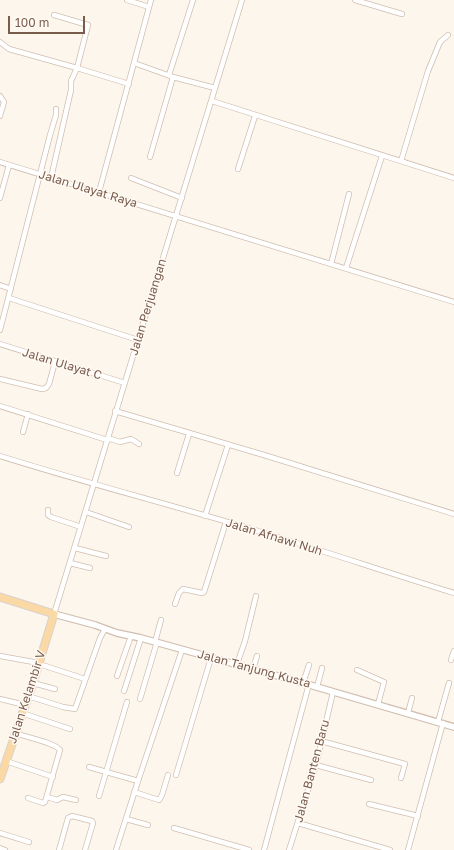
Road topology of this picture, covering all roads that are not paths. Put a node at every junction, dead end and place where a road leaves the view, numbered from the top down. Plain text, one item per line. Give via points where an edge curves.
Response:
1 (127, 0) edge
2 (151, 0) edge
3 (193, 0) edge
4 (242, 0) edge
5 (355, 0) edge
6 (149, 7) junction
7 (402, 14) dead end
8 (54, 15) dead end
9 (448, 36) dead end
10 (0, 42) edge
11 (134, 63) junction
12 (77, 68) junction
13 (171, 76) junction
14 (129, 84) junction
15 (216, 88) junction
16 (0, 96) edge
17 (212, 102) junction
18 (56, 109) dead end
19 (0, 116) edge
20 (255, 116) junction
21 (382, 156) junction
22 (150, 157) dead end
23 (401, 161) junction
24 (0, 162) edge
25 (9, 165) junction
26 (238, 169) dead end
27 (40, 175) junction
28 (51, 178) junction
29 (131, 178) dead end
30 (454, 178) edge
31 (99, 192) junction
32 (349, 194) dead end
33 (0, 198) edge
34 (182, 198) junction
35 (176, 216) junction
36 (331, 264) junction
37 (346, 268) junction
38 (0, 285) edge
39 (11, 289) junction
40 (9, 298) junction
41 (454, 302) edge
42 (3, 308) edge
43 (0, 330) edge
44 (138, 340) junction
45 (0, 344) edge
46 (55, 362) junction
47 (0, 379) edge
48 (125, 383) junction
49 (0, 406) edge
50 (115, 411) junction
51 (28, 414) junction
52 (23, 432) dead end
53 (189, 434) junction
54 (107, 440) junction
55 (139, 444) dead end
56 (228, 445) junction
57 (0, 456) edge
58 (177, 473) dead end
59 (93, 485) junction
60 (48, 510) dead end
61 (86, 512) junction
62 (454, 514) edge
63 (205, 516) junction
64 (226, 522) junction
65 (81, 527) junction
66 (129, 528) dead end
67 (75, 548) junction
68 (106, 556) dead end
69 (70, 563) junction
70 (90, 568) dead end
71 (454, 593) edge
72 (256, 596) dead end
73 (0, 597) edge
74 (175, 604) dead end
75 (54, 614) junction
76 (161, 620) dead end
77 (105, 629) junction
78 (131, 636) junction
79 (141, 638) junction
80 (156, 642) junction
81 (182, 650) junction
82 (454, 651) edge
83 (0, 656) edge
84 (257, 656) dead end
85 (211, 658) junction
86 (451, 660) dead end
87 (39, 663) junction
88 (237, 664) junction
89 (309, 665) dead end
90 (322, 668) dead end
91 (253, 669) junction
92 (357, 670) dead end
93 (117, 676) dead end
94 (85, 679) junction
95 (33, 683) junction
96 (306, 683) junction
97 (449, 684) dead end
98 (317, 686) junction
99 (55, 689) dead end
100 (124, 691) dead end
101 (333, 692) junction
102 (28, 696) junction
103 (412, 698) dead end
104 (0, 699) edge
105 (140, 699) dead end
106 (127, 702) dead end
107 (378, 704) junction
108 (25, 705) junction
109 (22, 713) junction
110 (408, 713) junction
111 (440, 723) junction
112 (454, 727) edge
113 (70, 729) dead end
114 (15, 734) junction
115 (321, 741) junction
116 (4, 764) edge
117 (316, 765) junction
118 (89, 767) dead end
119 (106, 772) junction
120 (168, 775) dead end
121 (176, 775) dead end
122 (53, 776) junction
123 (401, 778) dead end
124 (0, 779) edge
125 (372, 780) dead end
126 (138, 781) junction
127 (134, 792) junction
128 (99, 796) dead end
129 (47, 797) junction
130 (28, 798) dead end
131 (76, 800) dead end
132 (369, 804) dead end
133 (418, 816) junction
134 (126, 819) junction
135 (298, 823) junction
136 (148, 826) dead end
137 (174, 828) dead end
138 (0, 833) edge
139 (29, 842) dead end
140 (0, 848) edge
141 (5, 850) edge
142 (59, 850) edge
143 (85, 850) edge
144 (118, 850) edge
145 (249, 850) edge
146 (264, 850) edge
147 (289, 850) edge
148 (390, 850) edge
149 (408, 850) edge

1 - 6 street
2 - 6 street
3 - 13 street
4 - 15 street, Jalan Perjuangan
5 - 7 street
6 - 11 street
8 - 12 street via 88,25
9 - 23 street via 438,45 428,70
10 - 12 street via 9,49
11 - 13 street
11 - 14 street
12 - 14 street
12 - 28 street via 71,81
13 - 15 street
13 - 22 street
14 - 31 street
15 - 17 street, Jalan Perjuangan
16 - 19 street via 4,102
17 - 20 street
17 - 34 street, Jalan Perjuangan
18 - 27 street
20 - 21 street
20 - 26 street
21 - 23 street
21 - 37 street
23 - 30 street
24 - 25 street, Jalan Ulayat Raya
25 - 27 street, Jalan Ulayat Raya
25 - 33 street
27 - 28 street, Jalan Ulayat Raya
27 - 39 street
28 - 31 street, Jalan Ulayat Raya
29 - 34 street
31 - 35 street, Jalan Ulayat Raya
32 - 36 street
34 - 35 street, Jalan Perjuangan
35 - 36 street, Jalan Ulayat Raya
35 - 44 street, Jalan Perjuangan
36 - 37 street, Jalan Ulayat Raya
37 - 41 street, Jalan Ulayat Raya
38 - 39 street
39 - 40 street
40 - 42 street
40 - 44 street
42 - 43 street
44 - 48 street, Jalan Perjuangan
45 - 46 street, Jalan Ulayat C
46 - 47 street via 46,388
46 - 48 street, Jalan Ulayat C
48 - 50 street, Jalan Perjuangan
49 - 51 street
50 - 53 street
50 - 54 street, Jalan Perjuangan
51 - 52 street
51 - 54 street
53 - 56 street
53 - 58 street
54 - 55 street via 120,442 131,439
54 - 59 street, Jalan Perjuangan
56 - 62 street
56 - 63 street
57 - 59 street, Jalan Afnawi Nuh
59 - 61 street, Jalan Perjuangan
59 - 63 street, Jalan Afnawi Nuh
60 - 65 street via 51,518
61 - 65 street, Jalan Perjuangan
61 - 66 street
63 - 64 street, Jalan Afnawi Nuh
64 - 71 street, Jalan Afnawi Nuh
64 - 74 street via 204,592 183,589
65 - 67 street, Jalan Perjuangan
67 - 68 street
67 - 69 street, Jalan Perjuangan
69 - 70 street
69 - 75 street, Jalan Perjuangan
72 - 88 street
73 - 75 main road
75 - 77 street, Jalan Tanjung Kusta
75 - 87 main road, Jalan Kelambir V
76 - 80 street
77 - 78 street, Jalan Tanjung Kusta
77 - 94 street
78 - 79 street, Jalan Tanjung Kusta
78 - 93 street
79 - 80 street, Jalan Tanjung Kusta
79 - 100 street
80 - 81 street, Jalan Tanjung Kusta
80 - 105 street
81 - 85 street, Jalan Tanjung Kusta
81 - 126 street
82 - 86 street
83 - 87 street
84 - 91 street
85 - 88 street, Jalan Tanjung Kusta
85 - 121 street
87 - 94 street
87 - 95 main road, Jalan Kelambir V
88 - 91 street, Jalan Tanjung Kusta
89 - 96 street
90 - 98 street
91 - 96 street, Jalan Tanjung Kusta
92 - 107 street via 384,682
94 - 102 street via 74,709
95 - 99 street
95 - 102 main road, Jalan Kelambir V
96 - 98 street, Jalan Tanjung Kusta
96 - 146 street
97 - 111 street
98 - 101 street, Jalan Tanjung Kusta
101 - 107 street, Jalan Tanjung Kusta
101 - 115 street, Jalan Banten Baru
102 - 108 main road, Jalan Kelambir V
103 - 110 street
104 - 108 street
106 - 119 street
107 - 110 street, Jalan Tanjung Kusta
108 - 109 main road, Jalan Kelambir V
109 - 113 street
109 - 114 main road, Jalan Kelambir V
110 - 111 street, Jalan Tanjung Kusta
111 - 112 street, Jalan Tanjung Kusta
111 - 133 street
114 - 116 main road, Jalan Kelambir V
114 - 122 street via 59,748
115 - 117 street, Jalan Banten Baru
115 - 123 street via 405,762
116 - 122 street
116 - 124 main road, Jalan Kelambir V
117 - 125 street
117 - 135 street, Jalan Banten Baru
118 - 119 street
119 - 126 street
119 - 128 street
120 - 127 street via 159,800
122 - 129 street
126 - 127 street
127 - 134 street
129 - 130 street via 44,803
129 - 131 street
132 - 133 street
133 - 149 street
134 - 136 street
134 - 144 street
135 - 147 street, Jalan Banten Baru
135 - 148 street
137 - 145 street
138 - 139 street
140 - 141 street
142 - 143 street via 68,818 72,816 93,823

